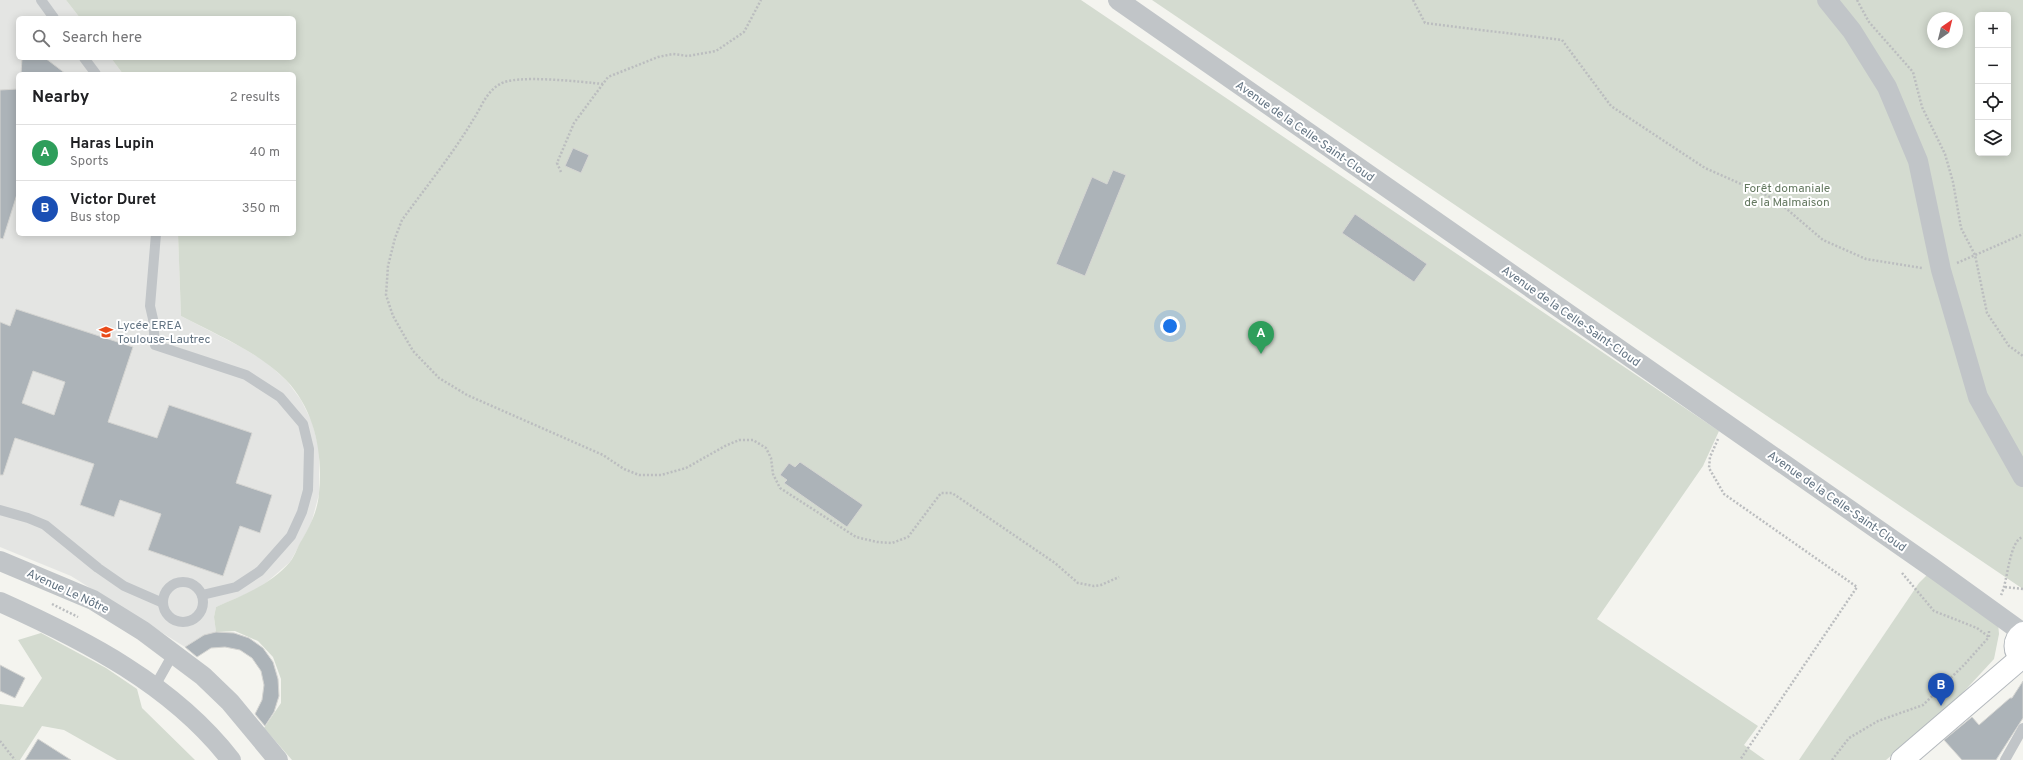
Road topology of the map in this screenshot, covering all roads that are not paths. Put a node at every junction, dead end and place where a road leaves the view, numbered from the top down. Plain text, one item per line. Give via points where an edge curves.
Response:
1 (41, 0) edge
2 (1118, 0) edge
3 (1827, 0) edge
4 (53, 16) edge
5 (86, 60) edge
6 (94, 72) edge
7 (156, 236) edge
8 (2023, 477) edge
9 (0, 510) edge
10 (0, 561) edge
11 (202, 595) junction
12 (0, 602) edge
13 (163, 603) junction
14 (2023, 633) edge
15 (173, 654) junction
16 (2022, 658) edge
17 (155, 686) junction
18 (2023, 728) edge
19 (231, 760) edge
20 (278, 760) edge
21 (1902, 760) edge
22 (2005, 760) edge

1 - 4 lane
2 - 14 street, Avenue de la Celle-Saint-Cloud
3 - 8 street via 1852,31 1887,87 1918,160 1941,270 1978,397
5 - 6 lane
7 - 11 lane via 150,306 155,345 246,376 280,397 303,424 309,449 308,490 291,536 260,571 236,587
9 - 13 lane via 45,525 124,586
10 - 15 street, Avenue Le Nôtre via 93,600 143,630
11 - 13 lane via 194,585 176,583 166,591
11 - 13 lane via 203,602 199,614 187,622 180,622 168,615
12 - 17 street via 60,629
14 - 16 street via 2016,644 2016,650
15 - 17 lane
15 - 20 street, Avenue Le Nôtre via 203,676 230,702
16 - 21 street
17 - 19 street via 187,711
18 - 22 lane

